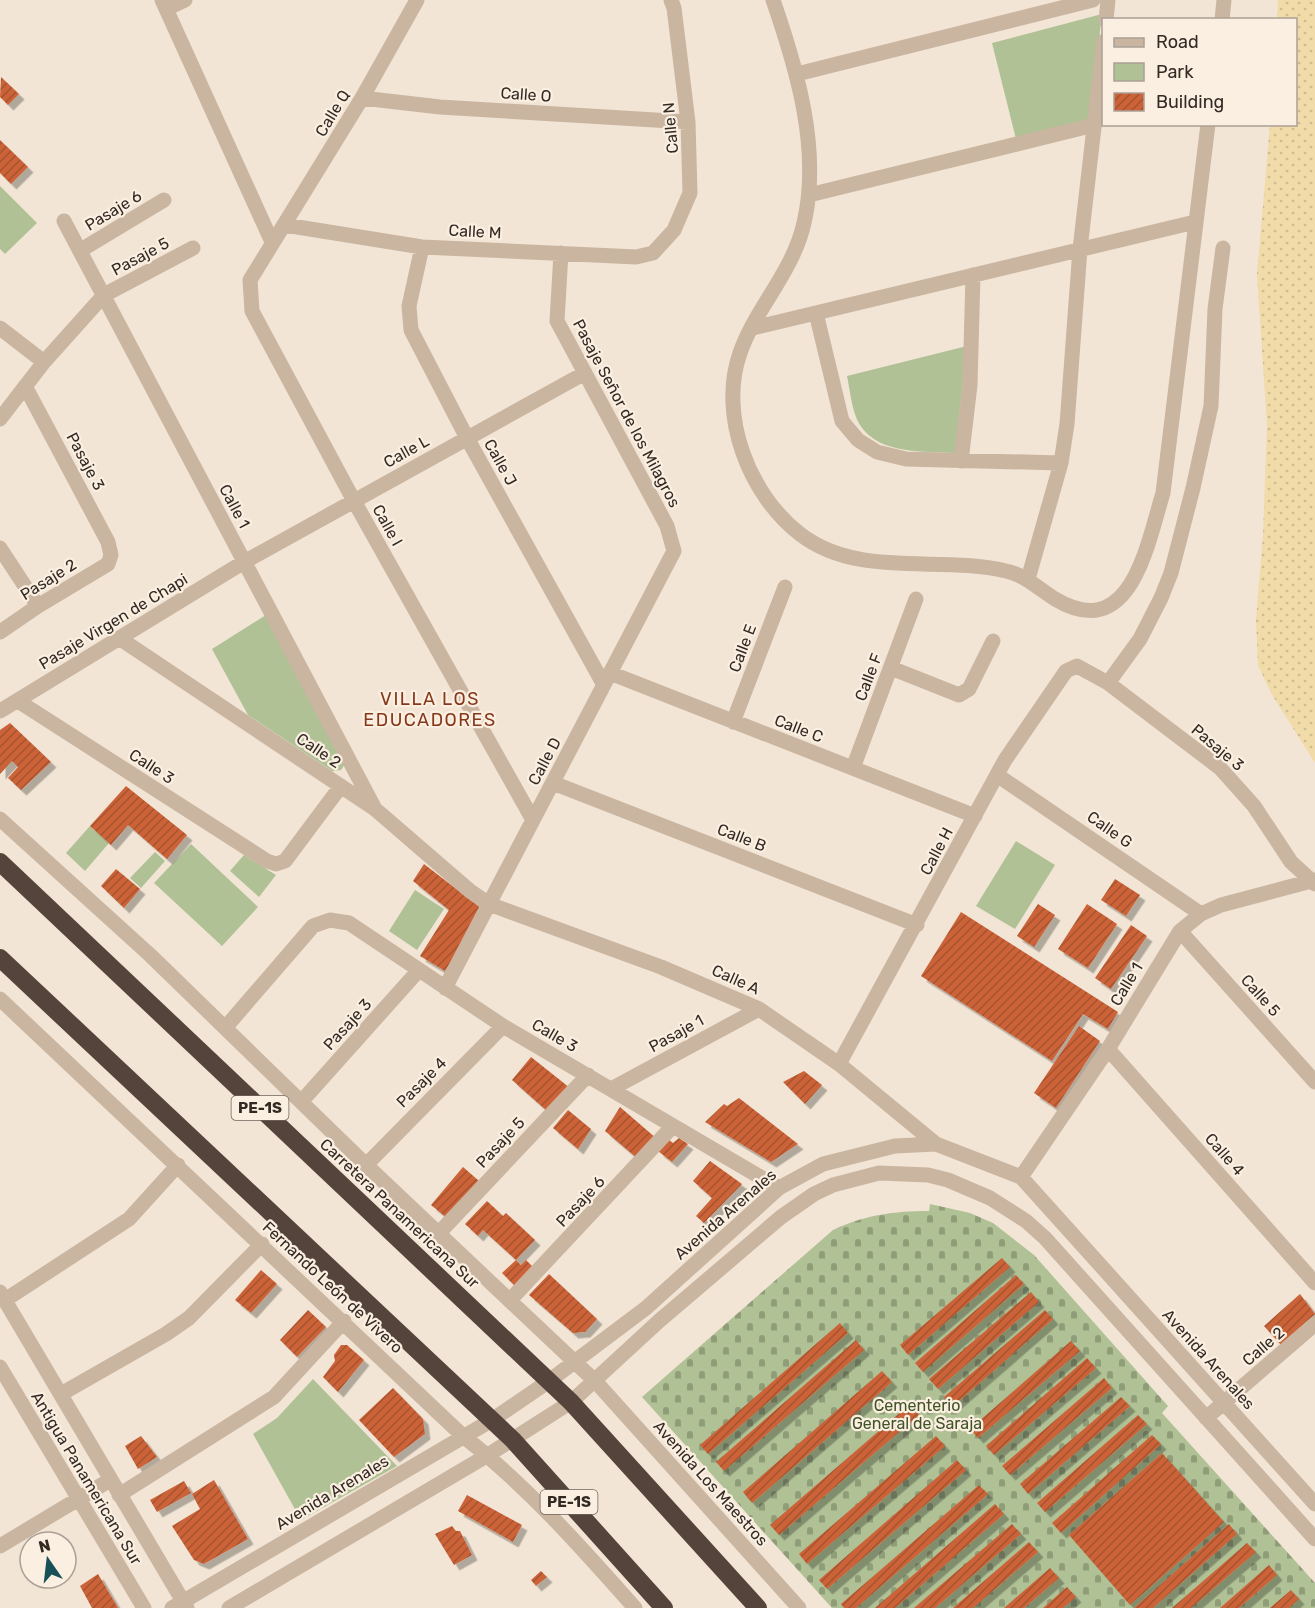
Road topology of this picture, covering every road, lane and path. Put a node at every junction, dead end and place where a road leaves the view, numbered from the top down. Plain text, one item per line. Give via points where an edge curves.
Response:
1 (185, 0) edge
2 (417, 0) edge
3 (671, 0) edge
4 (773, 0) edge
5 (1093, 0) edge
6 (1108, 0) edge
7 (1224, 0) edge
8 (164, 5) edge
9 (1106, 18) edge
10 (1222, 18) edge
11 (1102, 58) edge
12 (797, 74) junction
13 (362, 98) junction
14 (688, 122) junction
15 (1094, 125) junction
16 (1208, 126) edge
17 (809, 195) junction
18 (164, 200) dead end
19 (64, 221) dead end
20 (1195, 222) junction
21 (285, 225) junction
22 (272, 242) junction
23 (661, 245) joint
24 (422, 247) junction
25 (193, 248) dead end
26 (1222, 248) dead end
27 (1080, 249) junction
28 (81, 250) junction
29 (561, 254) junction
30 (973, 275) junction
31 (104, 295) junction
32 (816, 313) junction
33 (0, 328) edge
34 (753, 328) junction
35 (44, 362) junction
36 (585, 373) junction
37 (25, 386) junction
38 (2, 412) edge
39 (467, 438) junction
40 (962, 461) junction
41 (1061, 463) junction
42 (354, 501) junction
43 (0, 548) edge
44 (674, 551) joint
45 (111, 555) joint
46 (244, 562) junction
47 (1028, 579) junction
48 (785, 587) dead end
49 (916, 599) dead end
50 (38, 606) junction
51 (0, 632) edge
52 (119, 638) junction
53 (993, 640) dead end
54 (1077, 666) joint
55 (891, 668) junction
56 (607, 679) junction
57 (1108, 683) junction
58 (18, 701) junction
59 (0, 711) edge
60 (733, 722) junction
61 (853, 768) junction
62 (997, 776) junction
63 (553, 783) junction
64 (341, 786) junction
65 (375, 809) junction
66 (975, 816) junction
67 (0, 819) edge
68 (533, 820) junction
69 (0, 862) edge
70 (1313, 882) edge
71 (489, 904) junction
72 (1201, 914) junction
73 (917, 925) junction
74 (1180, 931) junction
75 (0, 958) edge
76 (419, 970) junction
77 (445, 988) junction
78 (0, 999) edge
79 (759, 1009) junction
80 (503, 1026) junction
81 (225, 1028) junction
82 (1108, 1049) junction
83 (839, 1064) junction
84 (588, 1075) junction
85 (1315, 1082) edge
86 (611, 1089) junction
87 (301, 1102) junction
88 (673, 1126) junction
89 (936, 1144) junction
90 (178, 1165) junction
91 (366, 1165) junction
92 (1021, 1177) junction
93 (779, 1188) junction
94 (439, 1233) junction
95 (262, 1244) junction
96 (1315, 1284) edge
97 (2, 1296) edge
98 (511, 1299) junction
99 (344, 1322) junction
100 (1315, 1324) edge
101 (576, 1362) junction
102 (0, 1367) edge
103 (549, 1381) junction
104 (596, 1382) junction
105 (61, 1394) junction
106 (571, 1402) junction
107 (1224, 1403) junction
108 (1206, 1418) junction
109 (492, 1420) junction
110 (463, 1436) junction
111 (513, 1440) junction
112 (488, 1455) junction
113 (110, 1479) junction
114 (119, 1495) junction
115 (79, 1500) junction
116 (1315, 1504) edge
117 (1315, 1539) edge
118 (0, 1546) edge
119 (181, 1606) edge
120 (144, 1608) edge
121 (229, 1608) edge
122 (635, 1608) edge
123 (664, 1608) edge
124 (758, 1608) edge
125 (799, 1608) edge

1 - 8 street
2 - 13 street, Calle Q
3 - 14 street, Calle N
4 - 12 street
5 - 12 street
6 - 9 street
7 - 10 street
8 - 22 street
11 - 15 street
12 - 17 street
13 - 14 street, Calle O via 440,107
13 - 21 street, Calle Q
14 - 23 street, Calle N via 690,193 674,230
15 - 17 street
15 - 27 street
16 - 20 street
17 - 34 street via 793,254
18 - 28 street, Pasaje 6
19 - 28 street, Calle 1
20 - 27 street
20 - 47 street via 1163,493 1128,592 1113,605 1096,611 1072,609
21 - 22 street, Calle Q
21 - 24 street, Calle M
22 - 42 street, Calle I via 249,280 252,311
23 - 29 street, Calle M via 653,253 636,257
24 - 29 street, Calle M
24 - 39 street, Calle J via 409,306 411,330
25 - 31 street, Pasaje 5
26 - 57 street via 1211,406 1194,488 1161,598 1140,639
27 - 30 street
27 - 41 street
28 - 31 street, Calle 1
29 - 36 street, Pasaje Señor de los Milagros via 557,321
30 - 32 street
30 - 40 street via 970,385
31 - 35 street
31 - 46 street, Calle 1
32 - 34 street
32 - 40 street via 842,421 858,440 877,452 906,459
33 - 35 street
34 - 47 street via 740,353 735,377 738,440 753,477 771,504 800,534 826,548 868,561 975,566 1008,571
35 - 37 street
36 - 39 street, Calle L
36 - 44 street, Pasaje Señor de los Milagros via 667,526
37 - 38 street
37 - 45 street, Pasaje 3 via 108,542
39 - 42 street, Calle L
39 - 56 street, Calle J
40 - 41 street
41 - 47 street
42 - 46 street, Calle L
42 - 68 street, Calle I
43 - 50 street
44 - 56 street, Calle D
45 - 50 street, Pasaje 2 via 108,564
46 - 52 street, Pasaje Virgen de Chapi
46 - 65 street, Calle 1
48 - 60 street, Calle E
49 - 55 street, Calle F
50 - 51 street, Pasaje 2
52 - 58 street, Pasaje Virgen de Chapi
52 - 64 street, Calle 2
53 - 55 street via 969,689 959,695
54 - 57 street, Pasaje 3
54 - 62 street, Calle H via 1066,671
55 - 61 street, Calle F
56 - 60 street, Calle C
56 - 63 street, Calle D
57 - 70 street, Pasaje 3 via 1220,768 1254,806 1291,862
58 - 59 street, Pasaje Virgen de Chapi
58 - 64 street, Calle 3 via 276,864 285,861
60 - 61 street, Calle C
61 - 66 street, Calle C
62 - 66 street, Calle H
62 - 72 street, Calle G
63 - 68 street, Calle D
63 - 73 street, Calle B
64 - 65 street, Calle 2
65 - 71 street, Calle 2
66 - 73 street, Calle H
67 - 81 street, Carretera Panamericana Sur
68 - 71 street, Calle D
69 - 103 highway, Carretera Panamericana Sur / PE-1S
70 - 72 street, Calle 1 via 1221,905
71 - 77 street, Calle D
71 - 79 street, Calle A via 661,967
72 - 74 street, Calle 1
73 - 83 street, Calle H
74 - 82 street, Calle 1
74 - 85 street, Calle 5
75 - 109 highway, PE-1S
76 - 77 street, Calle 3
76 - 81 street, Calle 3 via 349,923 330,920 313,926
76 - 87 street, Pasaje 3
77 - 80 street, Calle 3
78 - 90 street, Fernando León de Vivero
79 - 83 street, Calle A
79 - 86 street, Pasaje 1
80 - 84 street, Calle 3
80 - 91 street, Pasaje 4
81 - 87 street, Carretera Panamericana Sur
82 - 92 street, Calle 1
82 - 96 street, Calle 4
83 - 89 street, Calle A
84 - 86 street, Calle 3
84 - 94 street, Pasaje 5
86 - 88 street, Calle 3
87 - 91 street, Carretera Panamericana Sur
88 - 93 street, Calle 3
88 - 98 street, Pasaje 6
89 - 92 street, Avenida Arenales
89 - 93 street, Avenida Arenales via 875,1149 838,1159
90 - 95 street, Fernando León de Vivero
90 - 97 street via 129,1219
91 - 94 street, Carretera Panamericana Sur
92 - 107 street, Avenida Arenales
93 - 101 street, Avenida Arenales via 646,1308
94 - 98 street, Carretera Panamericana Sur
95 - 99 street, Fernando León de Vivero
95 - 105 street via 189,1318
97 - 105 street
98 - 101 street, Carretera Panamericana Sur
99 - 110 street, Fernando León de Vivero
99 - 114 street via 274,1397
100 - 107 street, Calle 2
101 - 103 street, Avenida Arenales
101 - 104 street, Carretera Panamericana Sur
102 - 115 street, Antigua Panamericana Sur
103 - 106 highway, Carretera Panamericana Sur / PE-1S
103 - 109 street, Avenida Arenales
104 - 106 street
104 - 108 street via 659,1321 796,1205 857,1178 904,1173 948,1179 972,1188 1026,1221
104 - 125 street, Avenida Los Maestros
105 - 113 street
106 - 111 street
106 - 124 highway, Carretera Panamericana Sur / PE-1S
107 - 108 street, Calle 2
107 - 116 street, Avenida Arenales
108 - 117 street
109 - 110 street, Avenida Arenales
109 - 111 highway, PE-1S
110 - 112 street, Fernando León de Vivero
110 - 119 street, Avenida Arenales
111 - 112 street
111 - 123 highway, PE-1S
112 - 121 street
112 - 122 street, Fernando León de Vivero via 551,1515
113 - 114 street
113 - 115 street
114 - 119 street
115 - 118 street
115 - 120 street, Antigua Panamericana Sur

